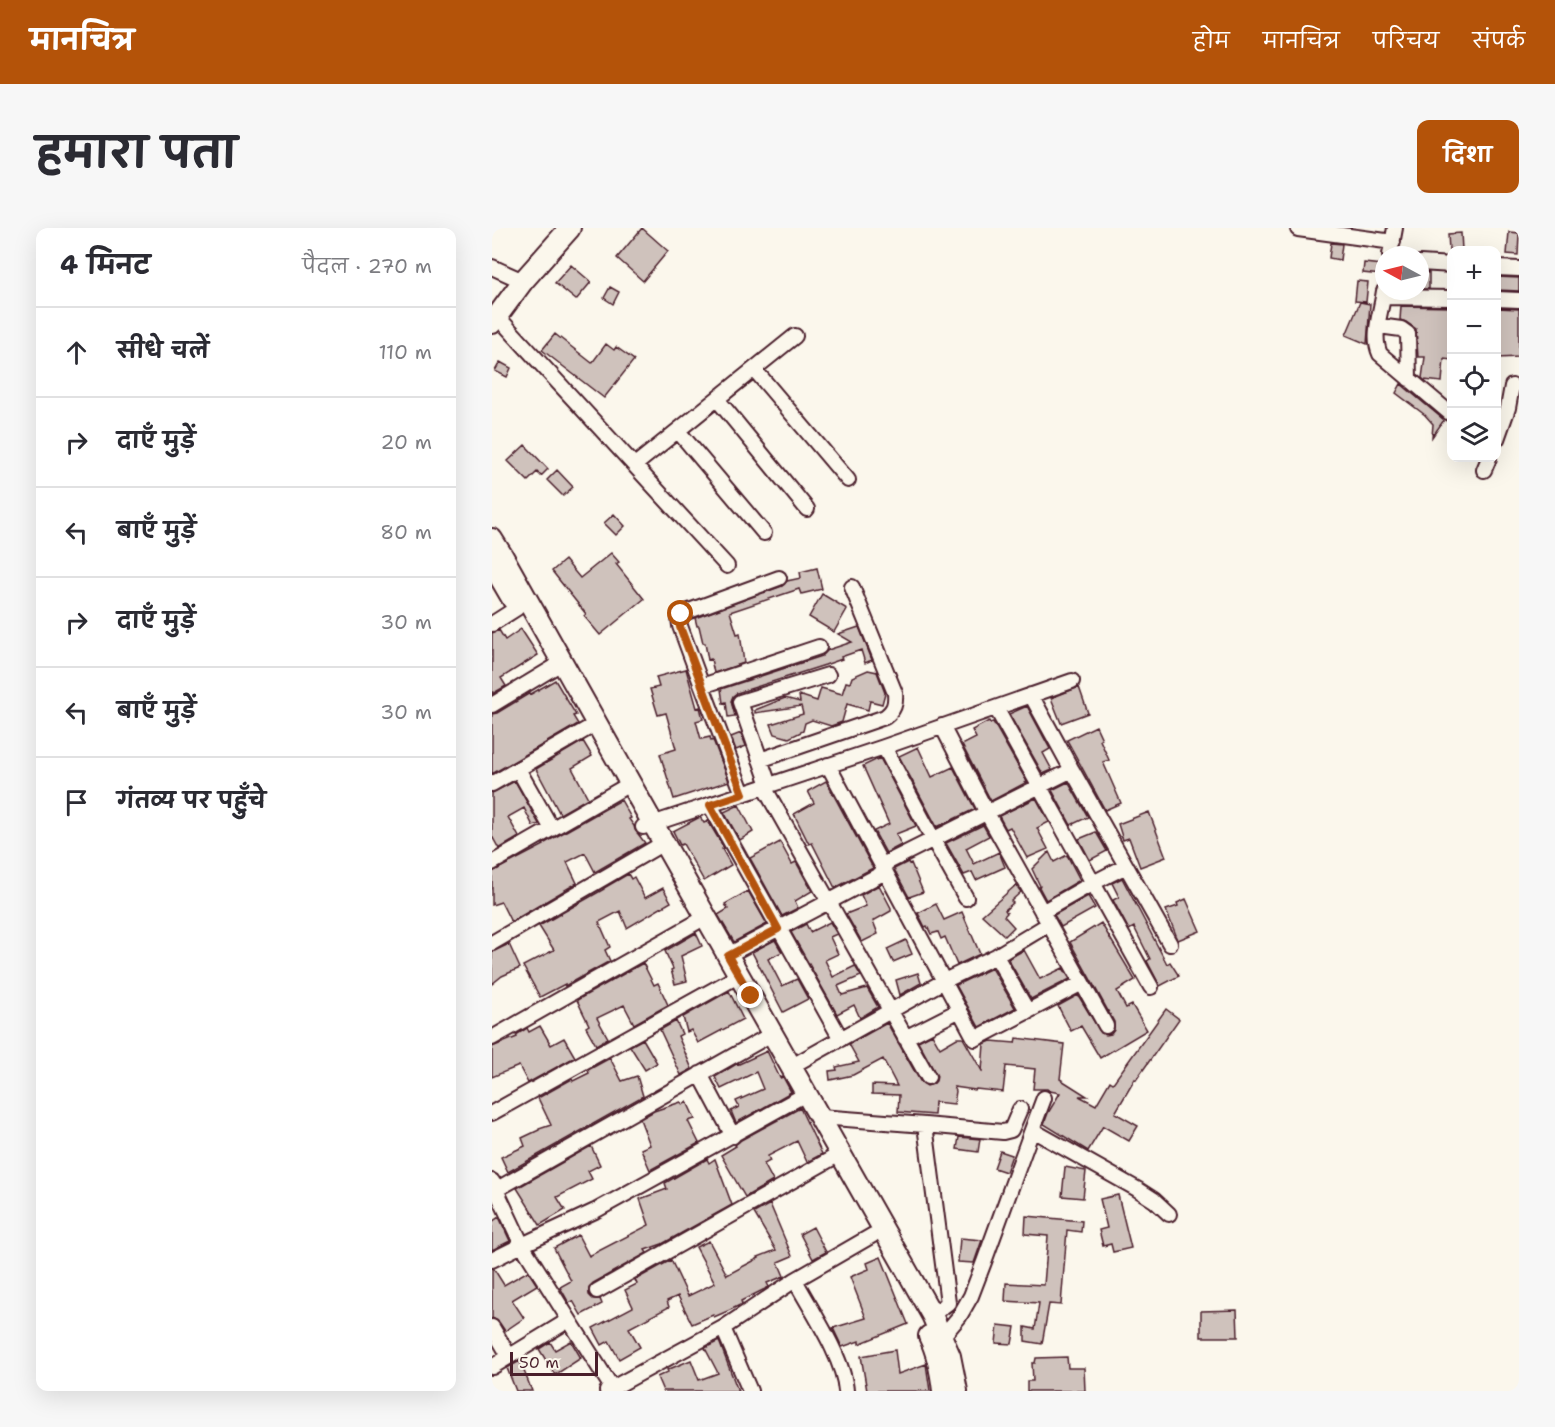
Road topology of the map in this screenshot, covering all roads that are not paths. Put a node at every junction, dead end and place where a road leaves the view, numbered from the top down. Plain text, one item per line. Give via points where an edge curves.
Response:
1 (553, 228) edge
2 (570, 228) edge
3 (1298, 229) edge
4 (1393, 242) edge
5 (1429, 263) edge
6 (1447, 265) edge
7 (492, 267) edge
8 (1501, 268) edge
9 (1519, 269) edge
10 (517, 278) junction
11 (1429, 297) edge
12 (1447, 298) edge
13 (1501, 299) edge
14 (1383, 300) edge
15 (1519, 300) edge
16 (494, 313) edge
17 (1379, 326) junction
18 (795, 336) dead end
19 (754, 369) junction
20 (1410, 379) junction
21 (1515, 385) edge
22 (717, 399) junction
23 (1447, 411) edge
24 (1501, 428) edge
25 (678, 431) junction
26 (634, 465) junction
27 (848, 480) dead end
28 (807, 509) dead end
29 (764, 533) dead end
30 (492, 539) edge
31 (492, 564) edge
32 (727, 566) dead end
33 (779, 578) dead end
34 (852, 587) dead end
35 (517, 608) junction
36 (492, 624) edge
37 (819, 647) dead end
38 (557, 665) junction
39 (828, 675) dead end
40 (1072, 681) dead end
41 (702, 686) junction
42 (1031, 695) junction
43 (492, 705) edge
44 (996, 708) junction
45 (942, 726) junction
46 (587, 729) junction
47 (884, 747) junction
48 (760, 760) junction
49 (828, 765) junction
50 (518, 769) junction
51 (1072, 770) junction
52 (492, 784) edge
53 (767, 786) junction
54 (1039, 787) junction
55 (621, 789) junction
56 (743, 794) junction
57 (710, 805) junction
58 (987, 813) junction
59 (649, 826) junction
60 (552, 829) junction
61 (933, 839) junction
62 (655, 848) junction
63 (492, 863) edge
64 (1126, 866) junction
65 (884, 868) junction
66 (1092, 883) junction
67 (966, 898) dead end
68 (828, 902) junction
69 (1042, 912) junction
70 (697, 921) junction
71 (1049, 924) junction
72 (778, 929) junction
73 (492, 943) edge
74 (1170, 944) dead end
75 (728, 956) junction
76 (996, 956) junction
77 (730, 980) junction
78 (944, 981) junction
79 (1082, 983) junction
80 (1151, 987) dead end
81 (960, 1010) junction
82 (891, 1011) junction
83 (1028, 1012) junction
84 (1106, 1026) dead end
85 (492, 1038) edge
86 (905, 1038) junction
87 (763, 1039) junction
88 (841, 1039) junction
89 (792, 1066) junction
90 (700, 1074) junction
91 (928, 1077) dead end
92 (1044, 1098) dead end
93 (797, 1099) junction
94 (1020, 1109) dead end
95 (492, 1113) edge
96 (820, 1117) junction
97 (925, 1125) junction
98 (1032, 1130) junction
99 (733, 1136) junction
100 (831, 1159) junction
101 (493, 1188) edge
102 (1169, 1214) dead end
103 (873, 1234) junction
104 (522, 1245) junction
105 (492, 1260) edge
106 (795, 1280) junction
107 (597, 1291) dead end
108 (932, 1315) junction
109 (569, 1320) junction
110 (492, 1327) edge
111 (723, 1328) junction
112 (942, 1336) junction
113 (509, 1356) junction
114 (492, 1367) edge
115 (611, 1390) edge
116 (750, 1391) edge
117 (846, 1391) edge
118 (943, 1391) edge
119 (957, 1391) edge

1 - 10 main road
2 - 10 main road
3 - 4 street
5 - 6 street
7 - 10 street
8 - 9 street
10 - 16 main road
11 - 12 street
13 - 15 street
14 - 17 street
16 - 26 street
17 - 20 street via 1380,354
17 - 20 street via 1408,333
18 - 19 street
19 - 22 street
19 - 27 street
20 - 23 street
21 - 24 street
22 - 25 street
22 - 28 street
25 - 26 street
25 - 29 street
26 - 32 street
30 - 38 main road
31 - 35 main road
33 - 41 street via 681,614 680,627
34 - 48 street via 895,693 892,711 885,717
35 - 36 street
35 - 38 main road
37 - 41 street
38 - 43 street
38 - 46 main road
38 - 59 main road
39 - 48 street via 740,702
40 - 42 street
41 - 56 street
42 - 44 street
42 - 51 street
44 - 45 street
44 - 54 street
45 - 47 street
45 - 58 street
46 - 50 street
46 - 55 main road
47 - 49 street
47 - 61 street
48 - 53 street
49 - 53 street
49 - 65 street
50 - 52 street
50 - 60 street
51 - 54 street
51 - 64 street
53 - 56 street
53 - 68 street
54 - 58 street
54 - 66 street
55 - 59 main road
55 - 60 street
56 - 57 street
57 - 59 street
57 - 72 street
58 - 61 street
58 - 69 street
59 - 62 main road
59 - 75 main road
60 - 63 street
61 - 65 street
61 - 67 street
62 - 70 main road
62 - 73 street
64 - 66 street
64 - 74 street
65 - 68 street
65 - 78 street
66 - 69 street
66 - 80 street
68 - 72 street
68 - 82 street
69 - 71 street
70 - 77 main road
70 - 85 street
71 - 76 street
71 - 79 street
72 - 75 street
72 - 88 street
75 - 89 main road
76 - 78 street
76 - 83 street
77 - 87 main road
77 - 95 street
78 - 81 street
78 - 82 street
79 - 83 street
79 - 84 street
81 - 83 street via 975,1039
81 - 86 street
82 - 86 street
82 - 88 street
86 - 91 street
87 - 90 street
87 - 93 main road
88 - 89 street
89 - 96 main road
90 - 99 street
90 - 101 street
92 - 98 street
93 - 99 street
93 - 100 main road
94 - 97 street via 1011,1130 1003,1132
96 - 97 street
96 - 108 main road
97 - 108 street via 948,1303
98 - 102 street via 1137,1189
98 - 112 street via 971,1296
99 - 104 street
100 - 103 main road
100 - 107 street
101 - 104 street
103 - 106 street
103 - 118 main road via 932,1342
104 - 105 street
104 - 109 street
106 - 111 street
106 - 117 street via 833,1349
108 - 112 main road
109 - 113 street
109 - 115 street
110 - 113 street
111 - 115 street
111 - 116 street
112 - 119 main road
113 - 114 street

